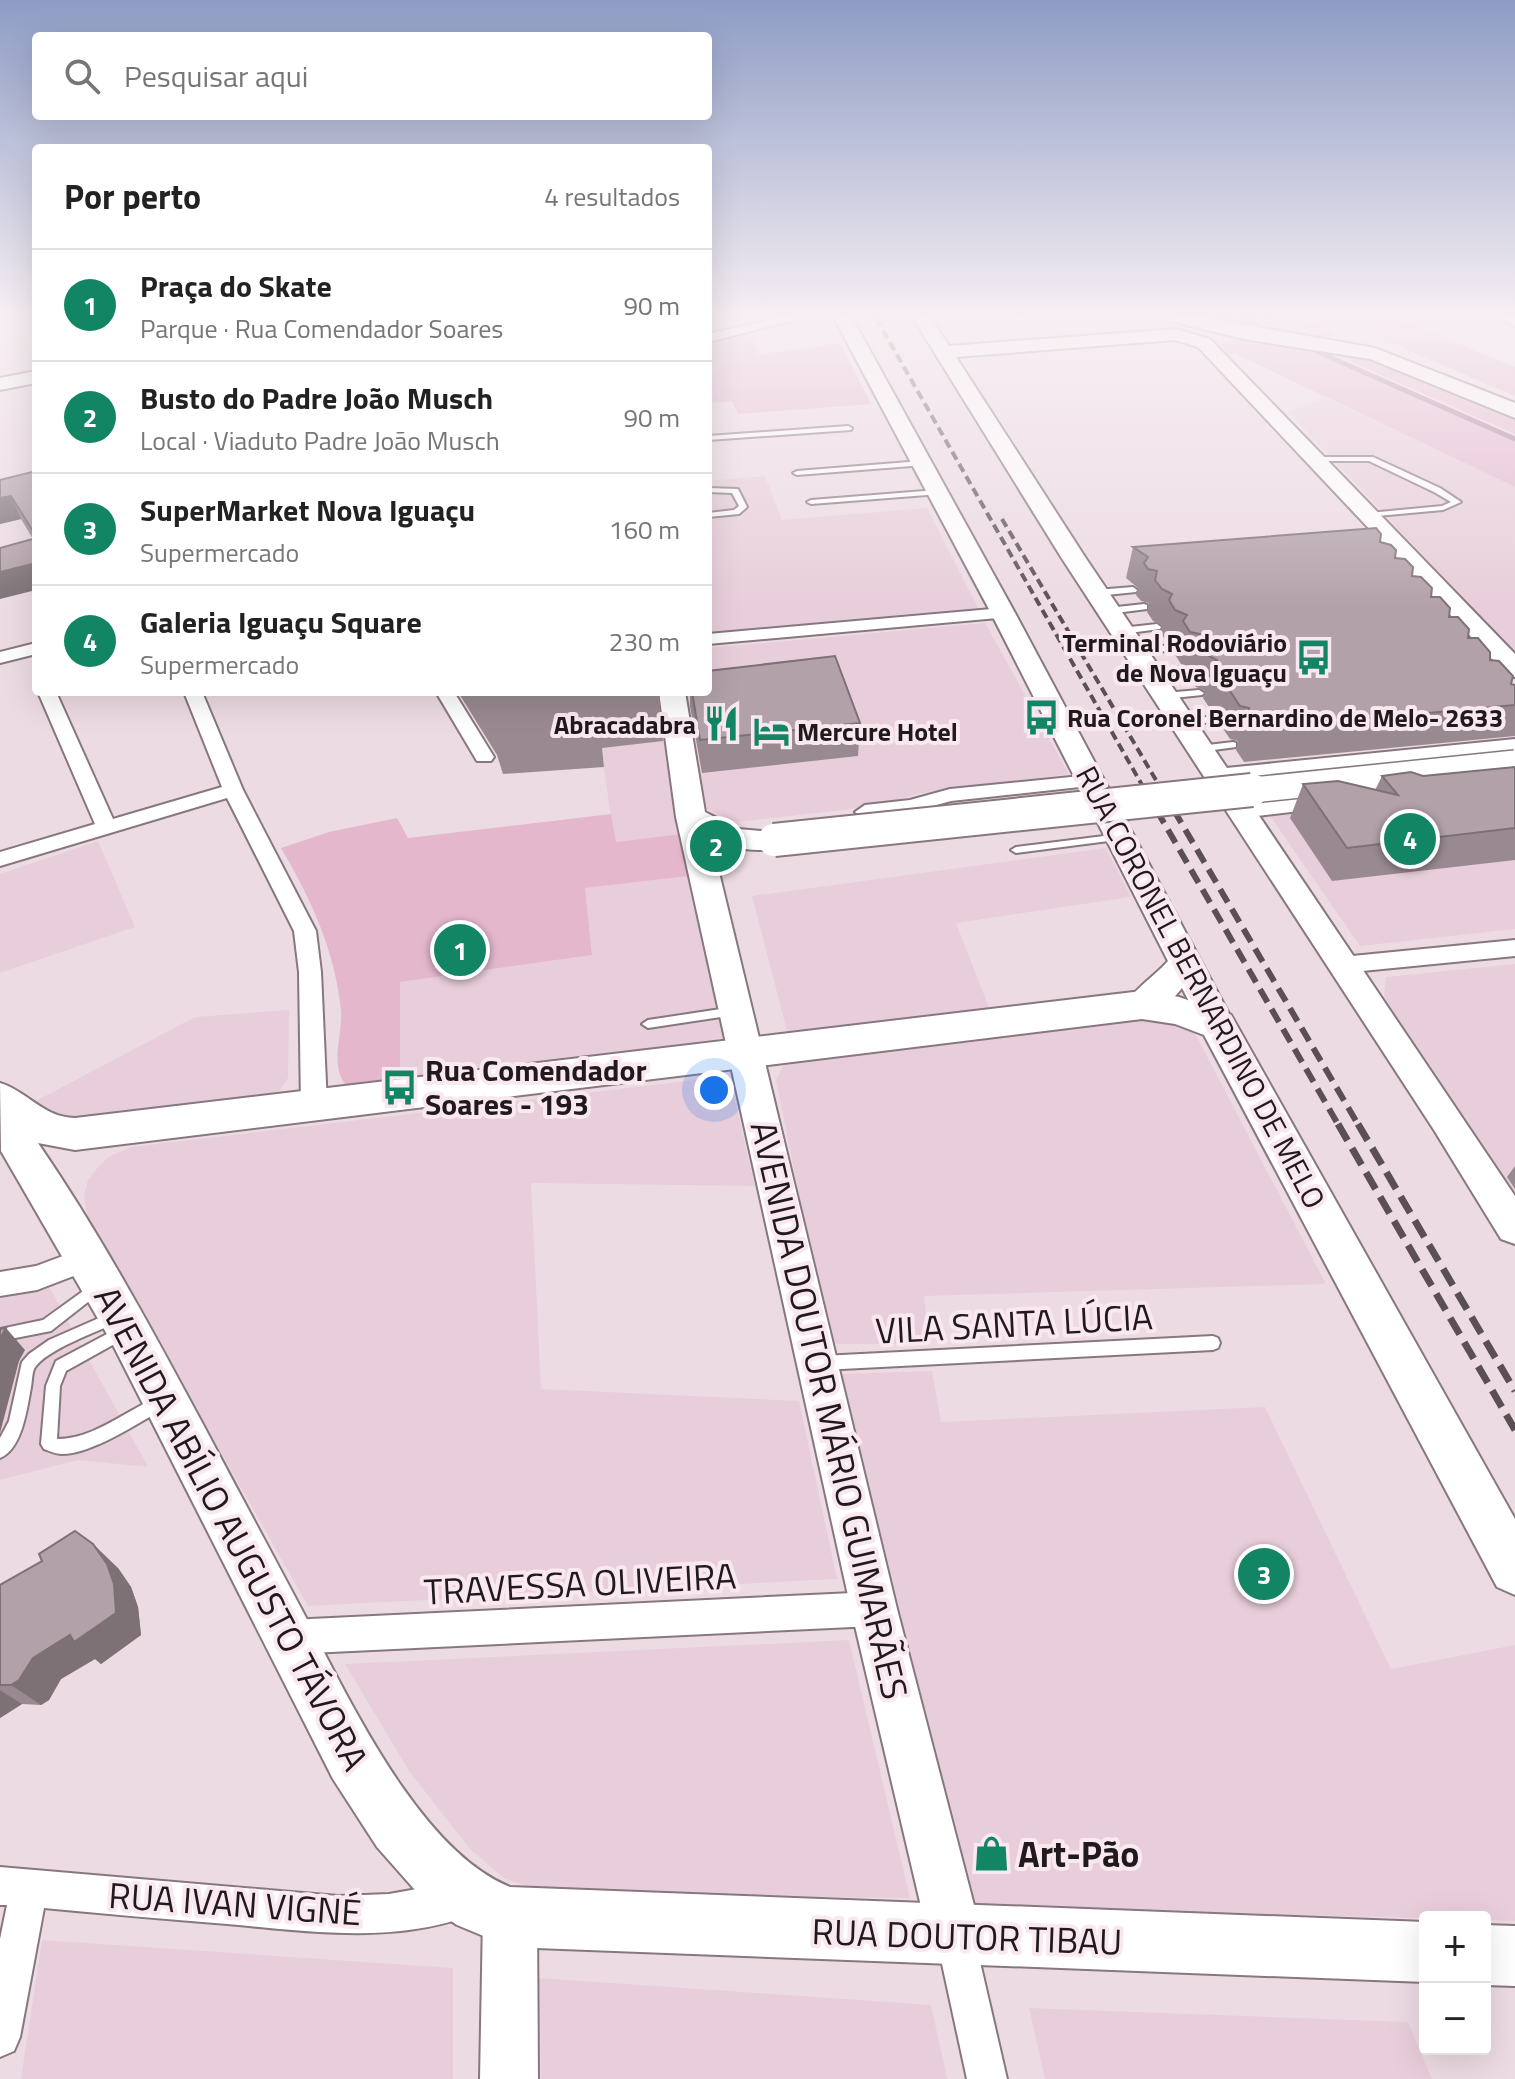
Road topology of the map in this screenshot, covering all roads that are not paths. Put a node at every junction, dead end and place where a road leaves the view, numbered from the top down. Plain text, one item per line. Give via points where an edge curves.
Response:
1 (895, 415) edge
2 (983, 415) edge
3 (1272, 415) edge
4 (848, 428) dead end
5 (712, 438) edge
6 (1314, 459) junction
7 (921, 463) junction
8 (797, 473) dead end
9 (712, 490) edge
10 (937, 492) junction
11 (811, 502) dead end
12 (712, 515) edge
13 (1369, 515) junction
14 (1133, 590) dead end
15 (1144, 607) dead end
16 (1003, 613) junction
17 (1157, 627) dead end
18 (1122, 632) junction
19 (712, 639) edge
20 (1171, 648) dead end
21 (32, 655) edge
22 (0, 658) edge
23 (1515, 669) edge
24 (1185, 670) dead end
25 (1199, 693) dead end
26 (49, 696) edge
27 (195, 696) edge
28 (447, 696) edge
29 (673, 696) edge
30 (1164, 696) junction
31 (1216, 719) dead end
32 (1181, 723) junction
33 (1233, 745) dead end
34 (1515, 745) edge
35 (484, 757) dead end
36 (1207, 762) junction
37 (1515, 763) edge
38 (1091, 781) junction
39 (1515, 782) edge
40 (233, 790) junction
41 (1240, 811) junction
42 (865, 812) dead end
43 (691, 817) junction
44 (106, 826) junction
45 (1120, 837) junction
46 (770, 841) junction
47 (1016, 850) dead end
48 (0, 859) edge
49 (706, 884) junction
50 (1515, 948) edge
51 (1186, 962) junction
52 (1342, 965) junction
53 (1142, 1005) junction
54 (648, 1024) dead end
55 (1218, 1025) junction
56 (742, 1031) junction
57 (0, 1099) edge
58 (314, 1105) junction
59 (112, 1131) junction
60 (53, 1199) junction
61 (1515, 1228) edge
62 (0, 1284) edge
63 (109, 1296) junction
64 (0, 1335) edge
65 (1213, 1343) dead end
66 (819, 1363) junction
67 (166, 1400) junction
68 (0, 1451) edge
69 (1515, 1569) edge
70 (874, 1609) junction
71 (289, 1637) junction
72 (14, 1887) edge
73 (489, 1908) junction
74 (955, 1936) junction
75 (1419, 1952) edge
76 (1491, 1955) edge
77 (1515, 1956) edge
78 (0, 2037) edge
79 (509, 2079) edge
80 (987, 2079) edge

1 - 7 main road, RUA CORONEL BERNARDINO DE MELO
2 - 18 main road
3 - 6 main road
4 - 5 lane
6 - 13 main road
6 - 13 lane via 1370,459 1457,502
7 - 8 lane
7 - 10 main road, RUA CORONEL BERNARDINO DE MELO
9 - 12 lane via 735,491 743,507
10 - 11 lane
10 - 16 main road, RUA CORONEL BERNARDINO DE MELO
13 - 23 main road
14 - 18 lane
15 - 18 lane
16 - 19 street
16 - 38 main road, RUA CORONEL BERNARDINO DE MELO
17 - 18 lane
18 - 20 lane
18 - 24 lane
18 - 30 main road
21 - 22 street
25 - 30 lane
26 - 44 street
27 - 40 street
28 - 35 street
29 - 43 main road, AVENIDA DOUTOR MÁRIO GUIMARÃES
30 - 32 main road
31 - 32 lane
32 - 36 main road
33 - 36 lane
34 - 36 street
36 - 41 main road
37 - 46 main road, bridge
38 - 42 street via 950,795
38 - 45 main road, RUA CORONEL BERNARDINO DE MELO
39 - 41 street
40 - 44 street
40 - 58 street via 305,931
41 - 52 main road
43 - 46 main road via 726,836
43 - 49 main road, AVENIDA DOUTOR MÁRIO GUIMARÃES
44 - 48 street
45 - 47 lane
45 - 51 main road, RUA CORONEL BERNARDINO DE MELO
46 - 49 main road via 724,859
49 - 56 main road, AVENIDA DOUTOR MÁRIO GUIMARÃES
50 - 52 street
51 - 53 main road
51 - 55 main road, RUA CORONEL BERNARDINO DE MELO
52 - 61 main road
53 - 55 main road
53 - 56 main road
54 - 56 lane
55 - 69 main road, RUA CORONEL BERNARDINO DE MELO
56 - 58 main road
56 - 66 main road, AVENIDA DOUTOR MÁRIO GUIMARÃES
57 - 59 main road via 43,1130
57 - 60 main road, AVENIDA ABÍLIO AUGUSTO TÁVORA via 21,1151
58 - 59 main road
59 - 60 main road via 70,1154 54,1178
60 - 63 main road, AVENIDA ABÍLIO AUGUSTO TÁVORA
62 - 63 street via 37,1278
63 - 64 lane via 46,1326
63 - 67 main road, AVENIDA ABÍLIO AUGUSTO TÁVORA
63 - 67 lane via 61,1366 53,1386 49,1444 71,1448
63 - 68 lane via 31,1360 12,1434
65 - 66 lane, VILA SANTA LÚCIA
66 - 70 main road, AVENIDA DOUTOR MÁRIO GUIMARÃES
67 - 71 main road, AVENIDA ABÍLIO AUGUSTO TÁVORA
70 - 71 street, TRAVESSA OLIVEIRA
70 - 74 main road, AVENIDA DOUTOR MÁRIO GUIMARÃES
71 - 73 main road, AVENIDA ABÍLIO AUGUSTO TÁVORA via 341,1739 429,1865
72 - 73 street, RUA IVAN VIGNÉ via 338,1915
72 - 78 street
73 - 74 main road, RUA DOUTOR TIBAU
73 - 79 main road
74 - 75 main road, RUA DOUTOR TIBAU
74 - 80 street, AVENIDA DOUTOR MÁRIO GUIMARÃES
76 - 77 main road

